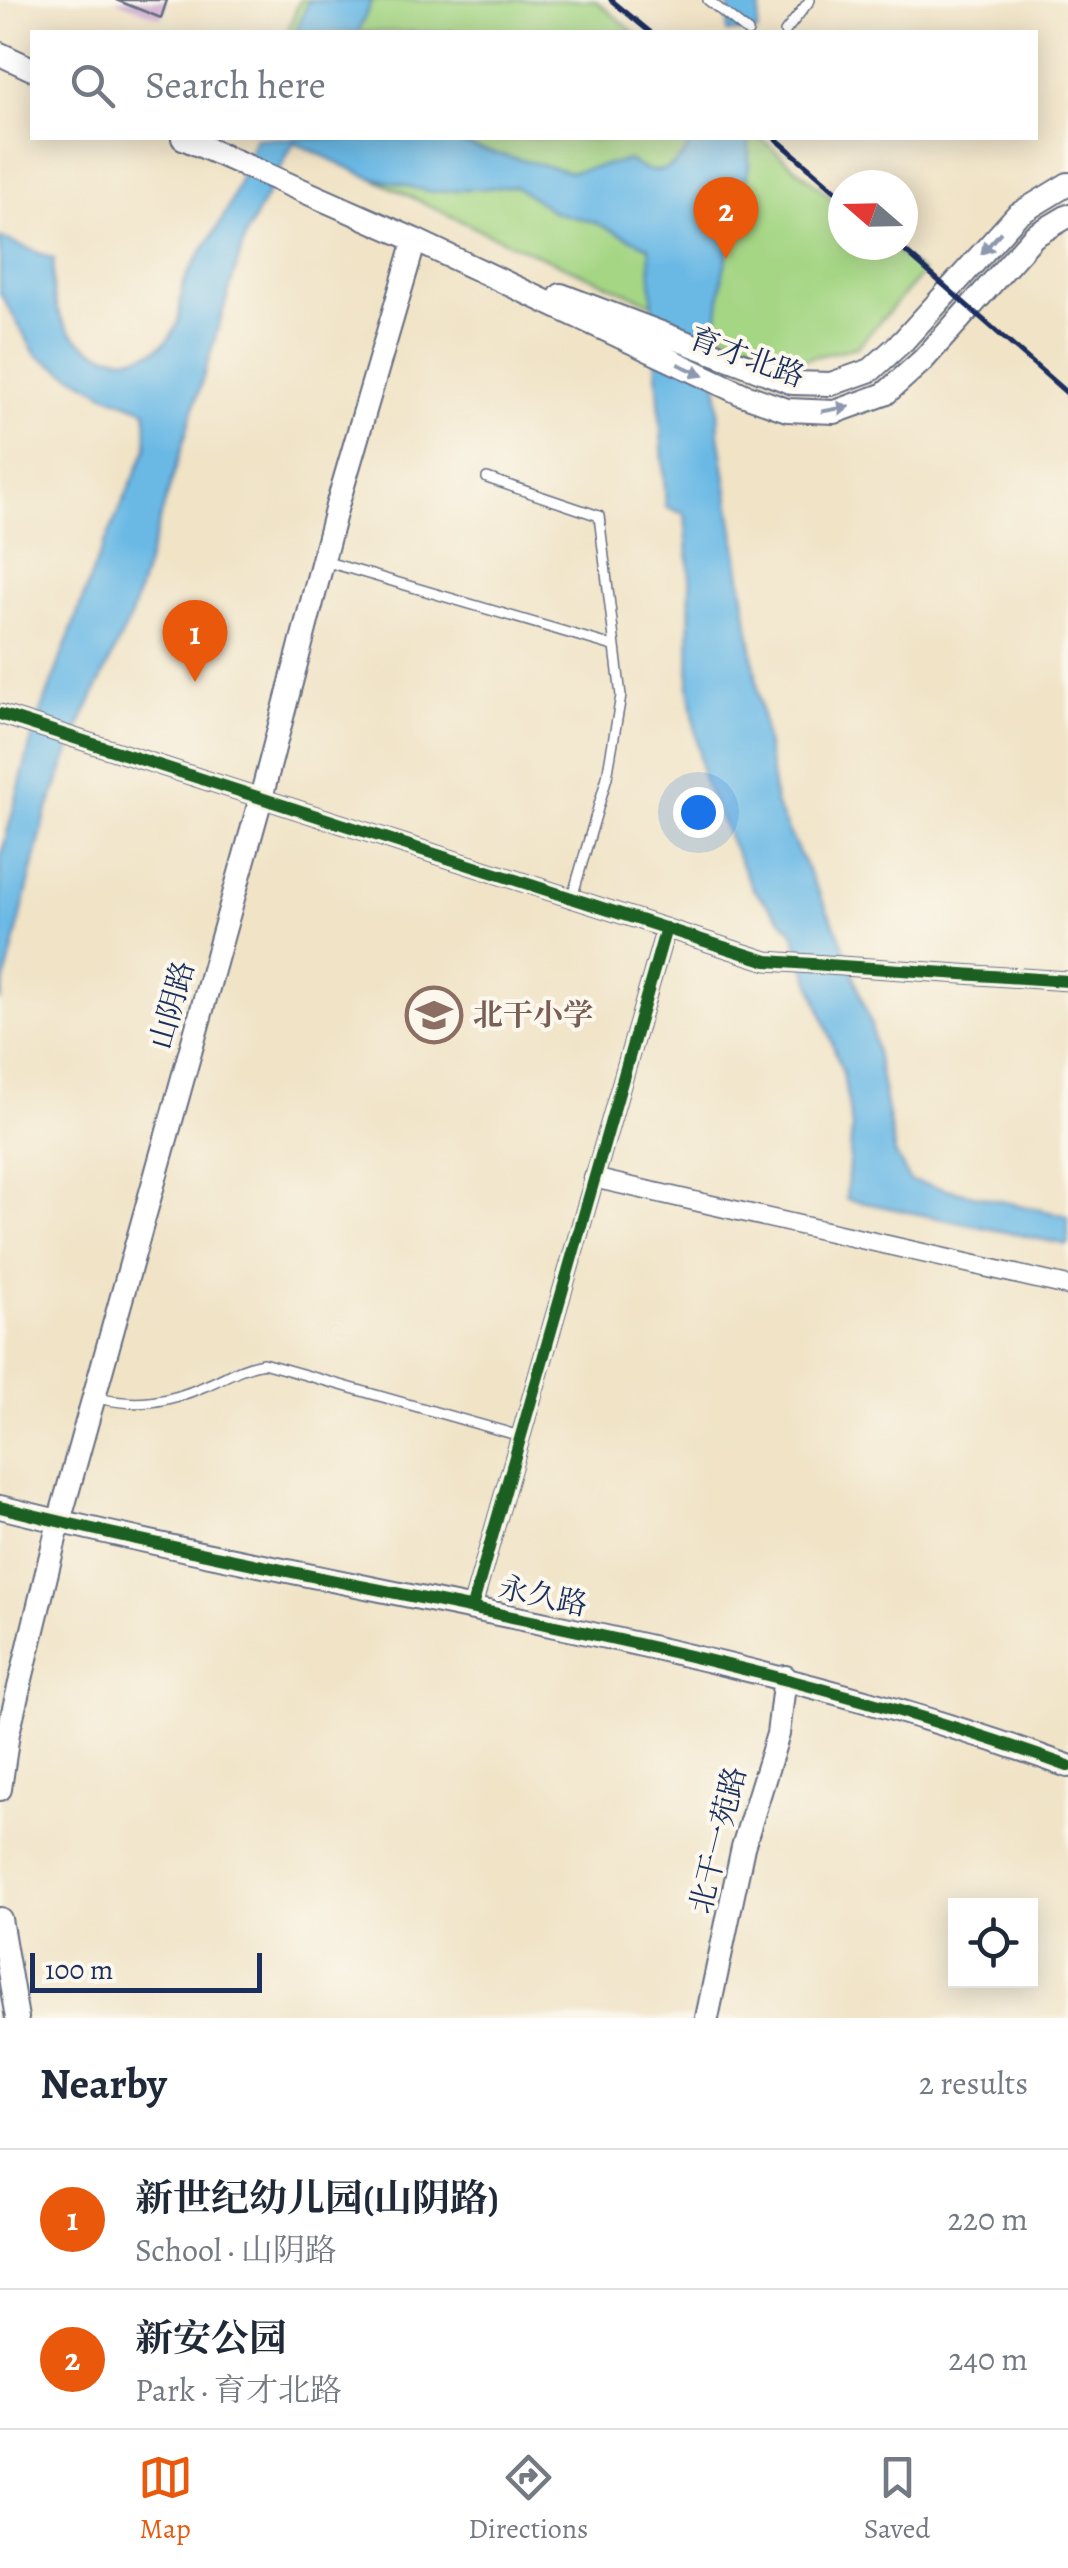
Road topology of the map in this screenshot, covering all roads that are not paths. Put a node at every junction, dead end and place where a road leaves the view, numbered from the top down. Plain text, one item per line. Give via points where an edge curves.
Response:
1 (708, 0) edge
2 (810, 0) edge
3 (746, 30) edge
4 (787, 30) edge
5 (0, 54) edge
6 (30, 68) edge
7 (187, 140) edge
8 (1068, 184) edge
9 (1068, 216) edge
10 (416, 240) junction
11 (638, 335) junction
12 (487, 478) dead end
13 (323, 561) junction
14 (614, 646) junction
15 (0, 714) edge
16 (261, 798) junction
17 (572, 898) junction
18 (666, 928) junction
19 (1068, 981) edge
20 (593, 1178) junction
21 (1068, 1286) edge
22 (94, 1398) junction
23 (520, 1436) junction
24 (0, 1507) edge
25 (59, 1522) junction
26 (472, 1607) junction
27 (785, 1677) junction
28 (1068, 1766) edge
29 (0, 1788) edge
30 (0, 1919) edge
31 (17, 2018) edge
32 (708, 2018) edge

1 - 3 lane
2 - 4 lane
5 - 6 main road
7 - 10 main road, 育才北路
8 -> 11 main road, 育才北路 via 1017,214 870,370 831,384 793,383
11 -> 9 main road, 育才北路 via 742,394 787,410 835,412 885,394 1034,236
10 - 11 main road, 育才北路
10 - 13 main road, 山阴路
12 - 14 lane via 599,516
13 - 14 lane
13 - 16 main road, 山阴路
14 - 17 lane via 621,696 607,777
15 - 16 street
16 - 17 street
16 - 22 main road, 山阴路
17 - 18 street
18 - 19 street via 767,961
18 - 20 street
20 - 21 street
20 - 23 street
22 - 23 lane via 158,1402 263,1363
22 - 25 main road, 山阴路
23 - 26 street
24 - 25 main road, 永久路
25 - 26 main road, 永久路
25 - 29 main road, 山阴路
26 - 27 main road, 永久路
27 - 28 main road, 永久路
27 - 32 main road, 北干一苑路 via 778,1734 744,1846
30 - 31 main road

